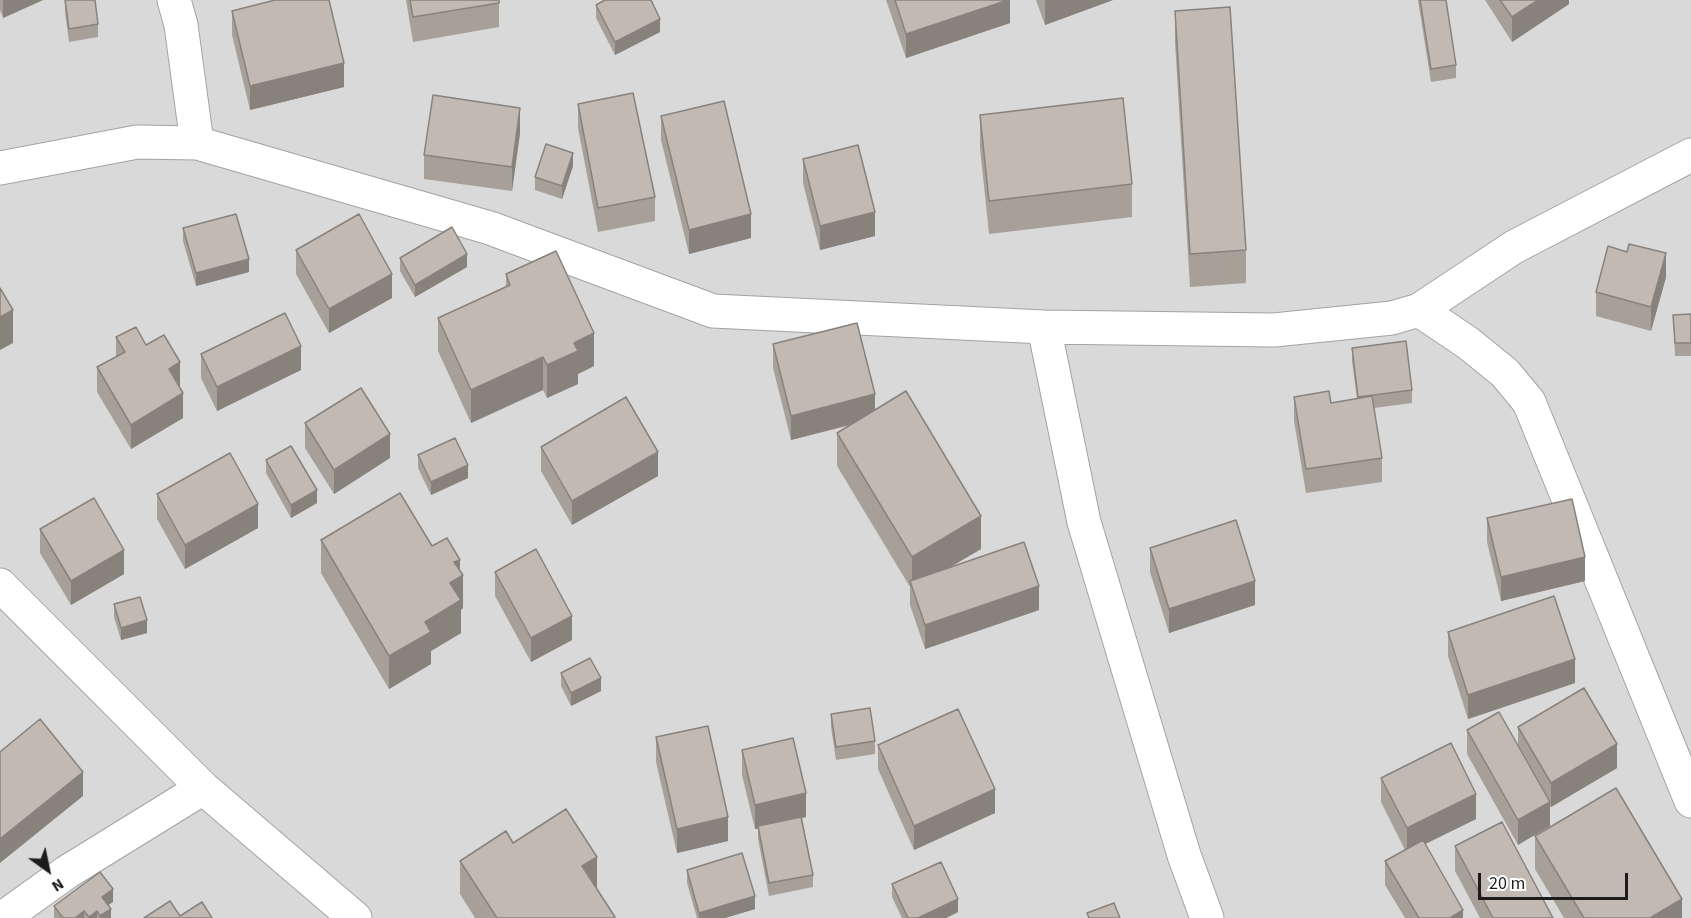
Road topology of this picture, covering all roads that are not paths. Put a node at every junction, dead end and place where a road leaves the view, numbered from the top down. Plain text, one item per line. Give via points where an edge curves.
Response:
1 (174, 0) edge
2 (197, 143) junction
3 (1691, 155) edge
4 (0, 168) edge
5 (1419, 310) junction
6 (1044, 327) junction
7 (0, 585) edge
8 (203, 788) junction
9 (1691, 801) edge
10 (3, 918) edge
11 (355, 918) edge
12 (1207, 918) edge

1 - 2 street
2 - 4 street via 137,142
2 - 6 street via 490,228 713,311
3 - 5 street via 1514,247
5 - 6 street via 1392,318 1274,330
5 - 9 street via 1505,373 1529,402
6 - 12 street via 1084,522 1184,855
7 - 8 street
8 - 10 street via 68,872
8 - 11 street

